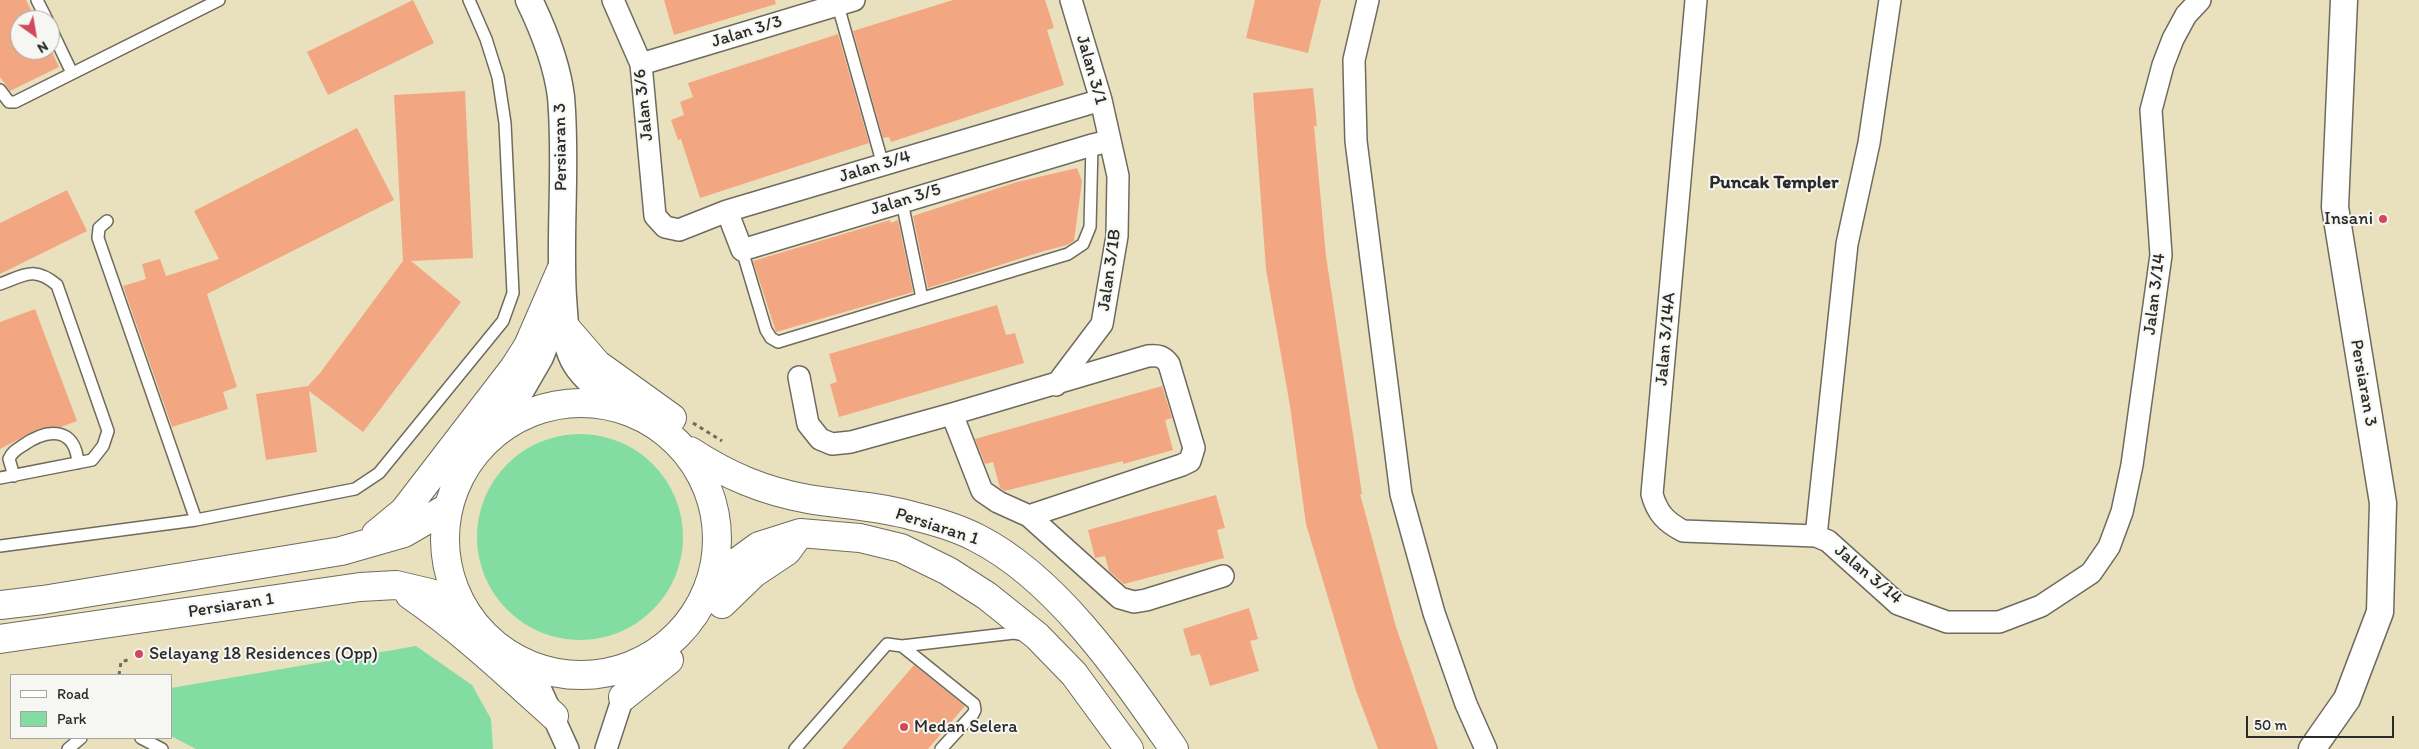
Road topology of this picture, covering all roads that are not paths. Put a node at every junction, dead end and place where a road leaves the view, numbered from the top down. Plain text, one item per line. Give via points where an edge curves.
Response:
1 (219, 0) edge
2 (470, 0) edge
3 (529, 0) edge
4 (614, 0) edge
5 (1071, 0) edge
6 (1368, 0) edge
7 (1696, 0) edge
8 (1890, 0) edge
9 (2200, 0) edge
10 (2344, 0) edge
11 (843, 2) edge
12 (197, 5) edge
13 (60, 48) edge
14 (641, 64) junction
15 (72, 73) junction
16 (0, 90) edge
17 (1101, 100) junction
18 (1101, 143) junction
19 (883, 165) junction
20 (902, 202) junction
21 (728, 211) junction
22 (655, 216) joint
23 (107, 221) dead end
24 (742, 250) junction
25 (561, 270) junction
26 (0, 284) edge
27 (922, 298) junction
28 (563, 300) junction
29 (565, 327) junction
30 (799, 377) dead end
31 (1056, 385) junction
32 (627, 410) junction
33 (952, 414) junction
34 (496, 432) junction
35 (681, 445) junction
36 (78, 463) junction
37 (14, 476) junction
38 (0, 478) edge
39 (784, 493) junction
40 (447, 508) junction
41 (1028, 516) junction
42 (196, 520) junction
43 (800, 533) junction
44 (1816, 536) junction
45 (0, 546) edge
46 (360, 547) junction
47 (1223, 576) dead end
48 (396, 585) junction
49 (460, 604) junction
50 (0, 605) edge
51 (697, 610) junction
52 (1037, 636) junction
53 (0, 639) edge
54 (898, 645) junction
55 (645, 660) junction
56 (530, 666) junction
57 (623, 696) junction
58 (554, 716) junction
59 (80, 739) edge
60 (143, 739) edge
61 (68, 749) edge
62 (162, 749) edge
63 (568, 749) edge
64 (606, 749) edge
65 (795, 749) edge
66 (941, 749) edge
67 (1129, 749) edge
68 (1174, 749) edge
69 (1486, 749) edge
70 (2312, 749) edge

1 - 12 lane
2 - 42 lane via 498,77 505,123 513,293 503,321 379,473 355,489
3 - 25 street, Persiaran 3 via 543,29 561,96
4 - 14 street, Jalan 3/6
5 - 17 street, Jalan 3/1
6 - 69 street via 1354,60 1356,141 1401,494 1434,613 1468,709
7 - 44 street, Jalan 3/14A via 1652,494 1656,508 1668,523 1683,531
8 - 44 street, Jalan 3/14 via 1869,143 1847,244
9 - 44 street, Jalan 3/14 via 2186,15 2173,39 2151,110 2161,255 2124,502 2109,547 2091,573 2041,606 1999,622 1947,622 1898,604 1828,541
10 - 70 street, Persiaran 3 via 2335,207 2383,503 2380,612 2347,699
11 - 14 street, Jalan 3/3
11 - 19 lane
12 - 15 lane
13 - 15 lane
14 - 22 street, Jalan 3/6
15 - 16 lane via 15,102 9,102
17 - 18 street, Jalan 3/1
17 - 19 street, Jalan 3/4
18 - 20 street, Jalan 3/5
18 - 27 lane via 1090,227 1083,244 1068,254
18 - 31 street, Jalan 3/1B via 1118,176 1117,236 1102,324
19 - 21 street, Jalan 3/4
20 - 24 street, Jalan 3/5
20 - 27 lane
21 - 22 street, Jalan 3/4 via 680,230 666,227
21 - 24 street
23 - 42 lane via 99,228 98,238
24 - 27 lane via 766,330 778,342
25 - 28 street, Persiaran 3
25 - 46 main road via 528,346 514,368 404,511
26 - 36 lane via 31,272 45,275 57,285 108,431 103,446 92,460
28 - 29 street, Persiaran 3
28 - 34 street, Persiaran 3 via 540,357
29 - 32 street, Persiaran 3 via 576,364 592,382
29 - 39 main road via 597,364 740,466
30 - 33 street via 808,424 820,439 832,444 851,442
31 - 33 street
31 - 41 street via 1148,356 1163,357 1169,364 1194,454 1182,465
32 - 34 main road via 593,403 558,404 525,414
32 - 35 main road via 656,424
33 - 41 street via 982,490 998,502
34 - 40 main road via 474,454 457,480
35 - 39 main road, Persiaran 1 via 720,471 749,484
35 - 51 main road via 702,474 714,507 718,542 712,578
36 - 37 lane
36 - 37 lane via 72,441 56,432 31,439 11,453 9,459
37 - 38 lane
39 - 68 main road, Persiaran 1 via 912,515 976,538 1014,561 1048,590 1102,650
40 - 46 main road, Persiaran 1 via 404,533
40 - 49 main road via 444,522 446,564
41 - 47 street via 1120,598 1134,602
42 - 45 lane
43 - 51 main road, Persiaran 1 via 759,546 737,562
43 - 52 main road, Persiaran 1 via 860,538 901,548 948,571
43 - 57 main road via 787,551 754,573 731,594 678,654
46 - 50 main road, Persiaran 1
48 - 49 main road, Persiaran 1
48 - 53 main road, Persiaran 1 via 360,587
48 - 58 main road via 436,614
49 - 56 main road via 478,630 502,651
51 - 55 main road via 682,630
52 - 54 lane via 1014,633
52 - 67 main road, Persiaran 1 via 1074,674
54 - 65 lane via 888,644
54 - 66 lane via 974,704 973,714
55 - 56 main road via 607,673 568,675
55 - 57 street
56 - 58 street
57 - 64 street
58 - 63 street
59 - 61 lane
60 - 62 lane

